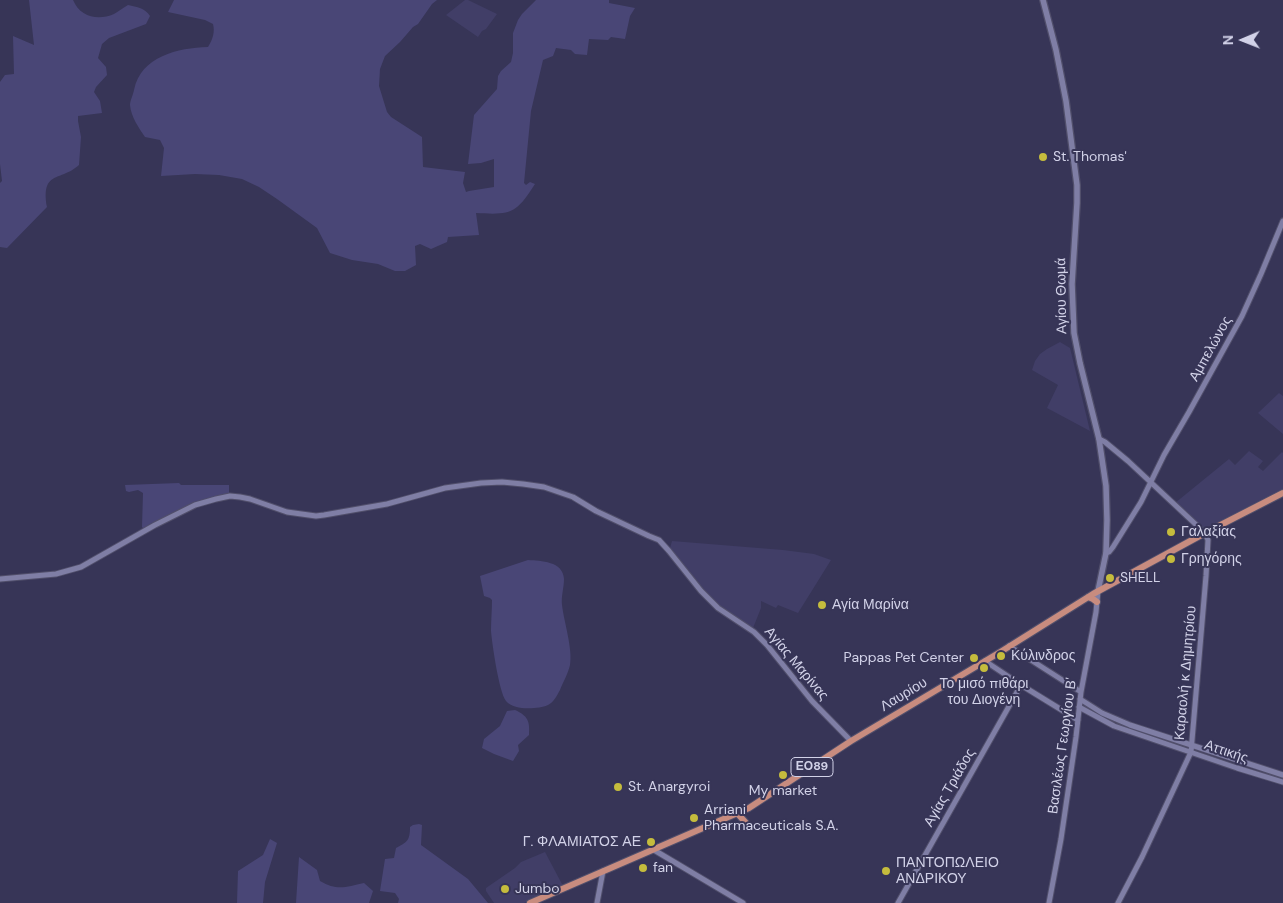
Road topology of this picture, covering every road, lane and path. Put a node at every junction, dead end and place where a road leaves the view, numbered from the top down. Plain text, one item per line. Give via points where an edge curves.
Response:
1 (1043, 0) edge
2 (1283, 221) edge
3 (1099, 439) junction
4 (1150, 483) junction
5 (1283, 493) edge
6 (1205, 533) junction
7 (1106, 553) junction
8 (0, 579) edge
9 (1098, 592) junction
10 (1088, 597) junction
11 (1097, 602) junction
12 (1009, 646) junction
13 (985, 661) junction
14 (1021, 685) junction
15 (1081, 692) junction
16 (1080, 699) junction
17 (1079, 707) junction
18 (1078, 720) junction
19 (852, 741) junction
20 (1191, 745) junction
21 (1191, 752) junction
22 (1283, 775) edge
23 (1283, 782) edge
24 (738, 814) junction
25 (746, 823) dead end
26 (654, 850) junction
27 (603, 872) junction
28 (530, 903) edge
29 (597, 903) edge
30 (743, 903) edge
31 (898, 903) edge
32 (1049, 903) edge
33 (1118, 903) edge

1 - 3 main road, Αγίου Θωμά via 1066,101 1077,185 1072,284 1074,333
2 - 4 street, Αμπελώνος via 1242,316
3 - 4 street
3 - 7 main road, Αγίου Θωμά via 1108,504
4 - 6 street
4 - 7 street, Αμπελώνος via 1113,547
5 - 6 main road, Λαυρίου / ΕΟ89
6 - 9 main road, Λαυρίου / ΕΟ89
6 - 20 street, Καραολή κ Δημητρίου via 1208,540 1206,576
7 - 9 main road, Αγίου Θωμά
8 - 19 street, Αγίας Μαρίνας via 49,575 81,567 195,505 216,498 250,499 287,512 316,516 387,504 456,486 517,483 544,488 567,495 659,540 718,608 754,632 767,645 812,701
9 - 10 main road, Λαυρίου / ΕΟ89
9 - 11 street, Βασιλέως Γεωργίου Β'
10 - 11 main road
10 - 12 main road, Λαυρίου / ΕΟ89
11 - 15 street, Βασιλέως Γεωργίου Β'
12 - 13 main road, Λαυρίου / ΕΟ89
12 - 15 street
13 - 14 street
13 - 19 main road, Λαυρίου / ΕΟ89
14 - 18 street
14 - 31 street, Αγίας Τριάδος
15 - 16 street, Βασιλέως Γεωργίου Β'
16 - 17 street, Βασιλέως Γεωργίου Β'
16 - 20 street, Αττικής via 1115,719
17 - 18 street, Βασιλέως Γεωργίου Β'
17 - 21 street, Αττικής via 1114,726
18 - 32 street, Βασιλέως Γεωργίου Β'
19 - 24 main road, Λαυρίου / ΕΟ89
20 - 21 street, Καραολή κ Δημητρίου
20 - 22 street, Αττικής
21 - 23 street, Αττικής
21 - 33 street, Καραολή κ Δημητρίου
24 - 25 main road
24 - 26 main road, Λαυρίου / ΕΟ89
26 - 27 main road, Λαυρίου / ΕΟ89
26 - 30 street
27 - 28 main road, Λαυρίου / ΕΟ89
27 - 29 street

